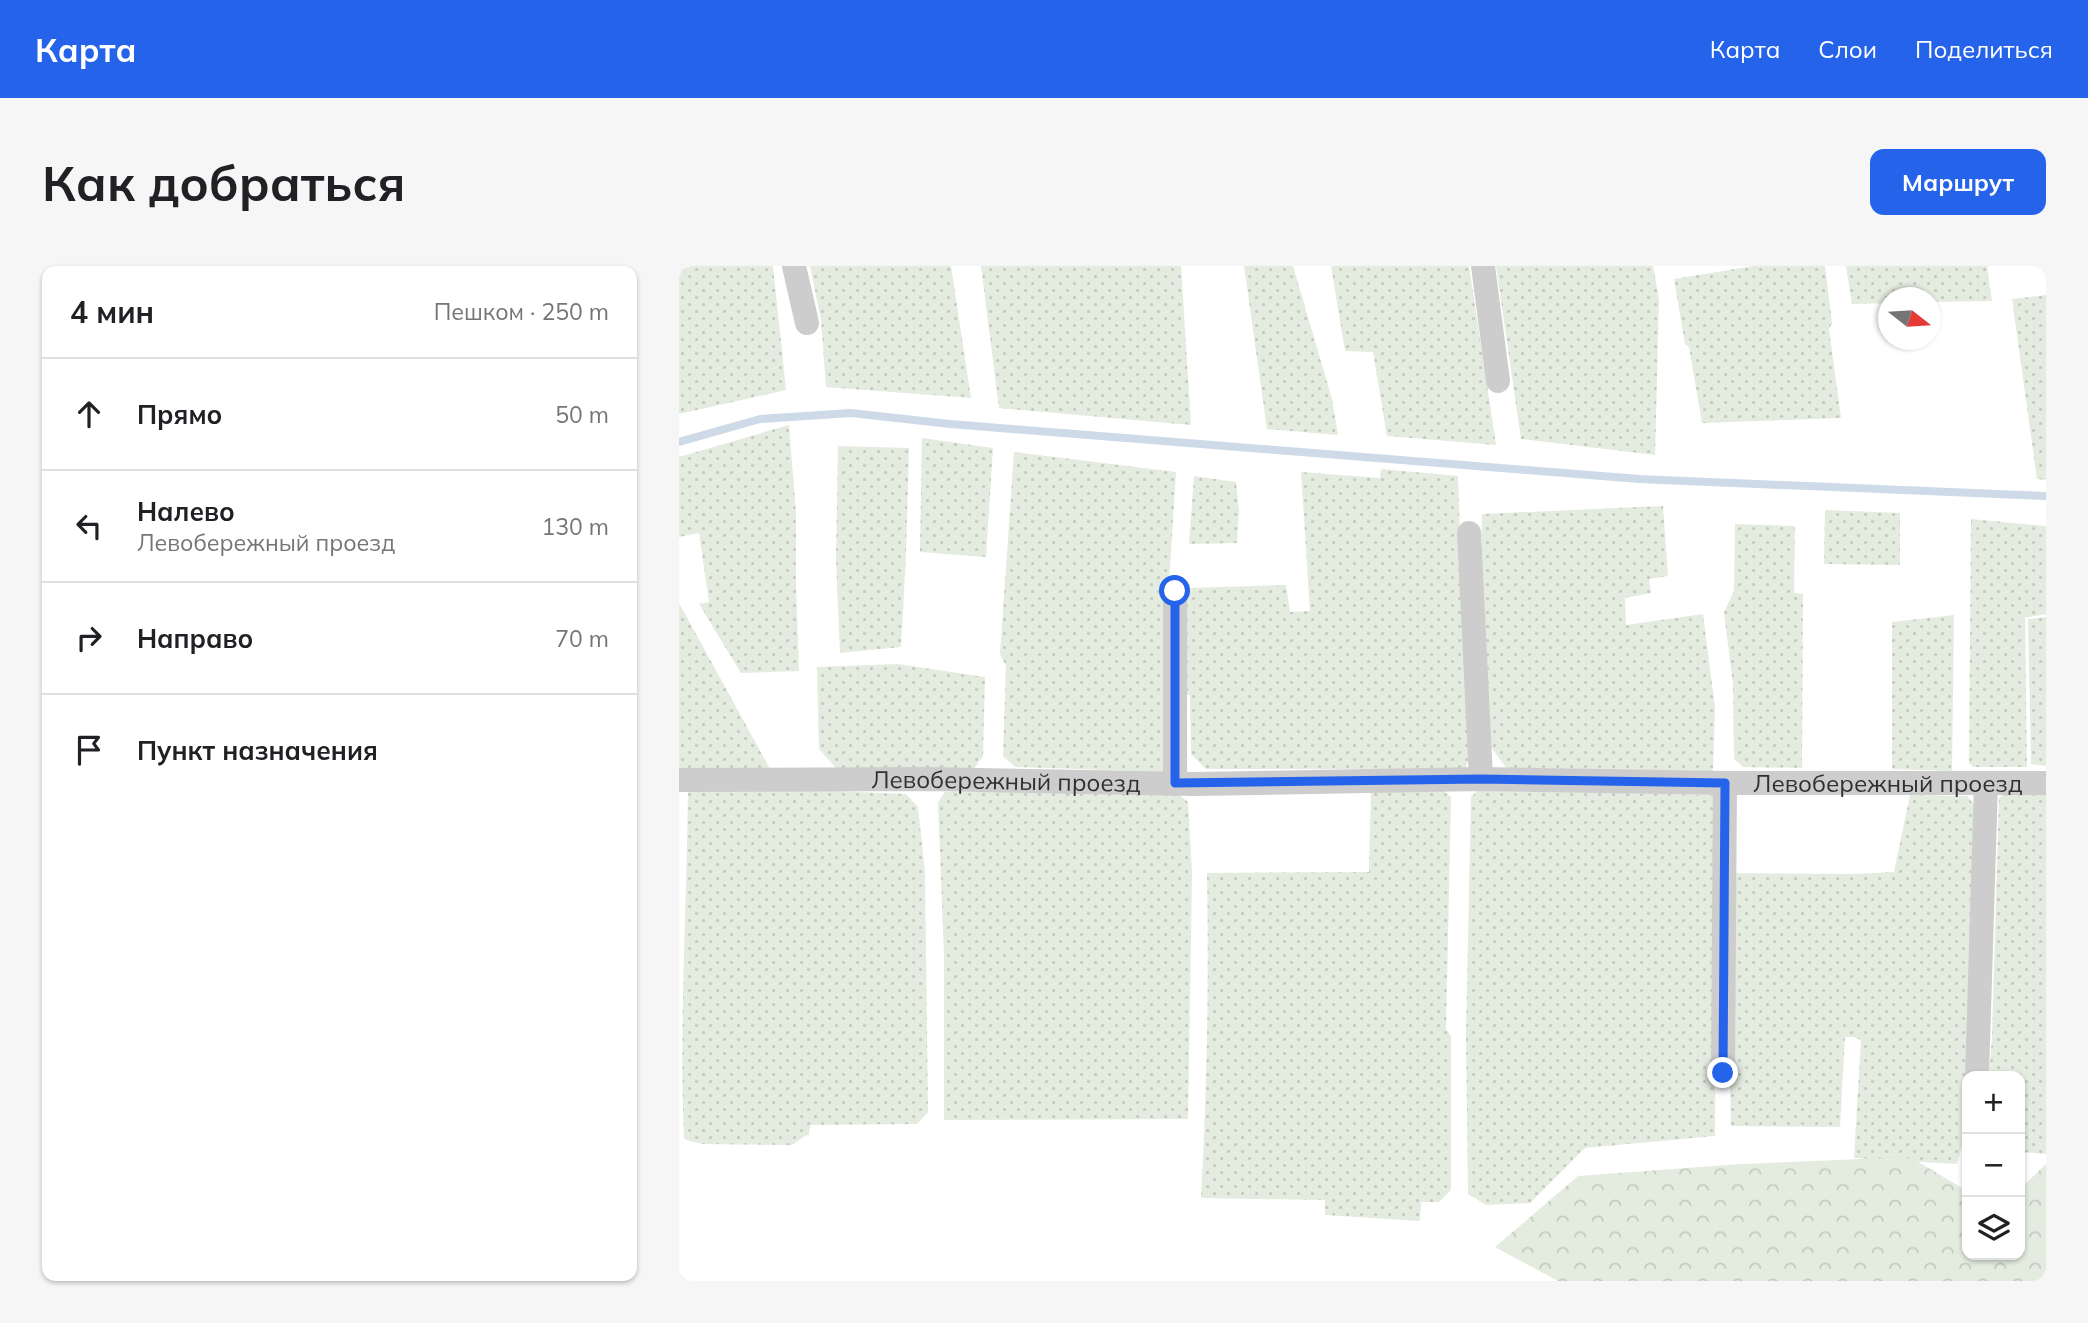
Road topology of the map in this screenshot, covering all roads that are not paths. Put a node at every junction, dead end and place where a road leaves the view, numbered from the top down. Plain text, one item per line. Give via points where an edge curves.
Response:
1 (794, 266) edge
2 (1483, 266) edge
3 (807, 323) dead end
4 (1498, 381) dead end
5 (1469, 533) dead end
6 (1175, 591) dead end
7 (1481, 779) junction
8 (679, 780) edge
9 (1175, 783) junction
10 (1725, 783) junction
11 (1986, 783) junction
12 (2046, 783) edge
13 (1977, 1071) edge
14 (1723, 1073) dead end

1 - 3 street
2 - 4 street
5 - 7 street
6 - 9 street
7 - 9 street, Левобережный проезд
7 - 10 street, Левобережный проезд
8 - 9 street, Левобережный проезд
10 - 11 street, Левобережный проезд
10 - 14 street
11 - 12 street, Левобережный проезд
11 - 13 street

